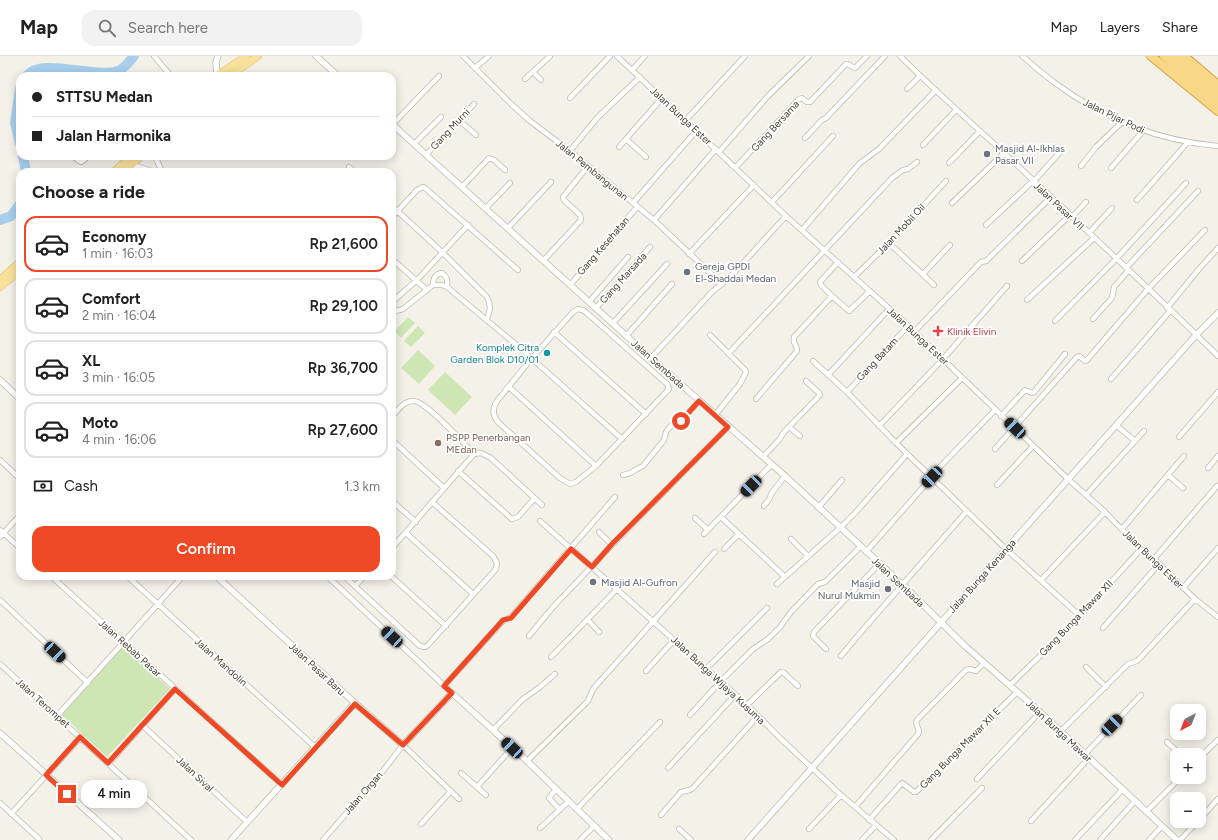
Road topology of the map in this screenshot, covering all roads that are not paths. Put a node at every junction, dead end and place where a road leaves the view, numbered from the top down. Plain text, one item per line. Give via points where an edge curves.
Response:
1 (154, 56) edge
2 (218, 56) edge
3 (246, 56) edge
4 (258, 56) edge
5 (316, 56) edge
6 (463, 56) edge
7 (489, 56) edge
8 (550, 56) edge
9 (610, 56) edge
10 (617, 56) edge
11 (645, 56) edge
12 (745, 56) edge
13 (809, 56) edge
14 (868, 56) edge
15 (885, 56) edge
16 (900, 56) edge
17 (1022, 56) edge
18 (1032, 56) edge
19 (1151, 56) edge
20 (1164, 56) edge
21 (1173, 56) edge
22 (1184, 56) edge
23 (1028, 61) junction
24 (475, 68) junction
25 (632, 70) junction
26 (168, 72) edge
27 (217, 72) edge
28 (223, 72) edge
29 (236, 72) edge
30 (334, 72) edge
31 (533, 72) junction
32 (439, 76) dead end
33 (920, 76) junction
34 (640, 77) junction
35 (525, 79) dead end
36 (541, 80) dead end
37 (1218, 86) edge
38 (907, 89) dead end
39 (936, 90) junction
40 (1218, 94) edge
41 (570, 98) dead end
42 (662, 98) junction
43 (1218, 102) edge
44 (474, 104) dead end
45 (956, 110) junction
46 (1218, 111) edge
47 (441, 117) dead end
48 (459, 120) junction
49 (686, 120) junction
50 (396, 121) edge
51 (1122, 122) junction
52 (396, 128) edge
53 (697, 130) junction
54 (980, 131) junction
55 (1143, 131) junction
56 (476, 135) dead end
57 (833, 136) dead end
58 (805, 138) dead end
59 (626, 139) junction
60 (1188, 142) junction
61 (414, 144) junction
62 (923, 145) dead end
63 (1218, 146) edge
64 (619, 147) dead end
65 (718, 150) junction
66 (1062, 150) dead end
67 (570, 151) junction
68 (1004, 153) junction
69 (426, 155) junction
70 (646, 157) dead end
71 (130, 160) edge
72 (916, 162) dead end
73 (949, 163) dead end
74 (588, 166) junction
75 (1081, 166) dead end
76 (119, 168) edge
77 (145, 168) edge
78 (736, 168) junction
79 (1111, 168) dead end
80 (505, 170) dead end
81 (946, 181) dead end
82 (1033, 181) junction
83 (551, 182) dead end
84 (510, 183) dead end
85 (1186, 183) dead end
86 (754, 185) junction
87 (462, 187) junction
88 (1198, 191) dead end
89 (1051, 197) junction
90 (1137, 200) dead end
91 (772, 202) junction
92 (1086, 202) dead end
93 (633, 203) junction
94 (952, 203) dead end
95 (637, 207) junction
96 (486, 208) junction
97 (1112, 208) dead end
98 (398, 211) joint
99 (786, 216) junction
100 (1071, 216) junction
101 (654, 220) junction
102 (468, 225) junction
103 (986, 225) dead end
104 (508, 228) junction
105 (802, 230) junction
106 (1205, 230) dead end
107 (1089, 233) junction
108 (1094, 238) junction
109 (889, 243) junction
110 (950, 245) dead end
111 (650, 248) dead end
112 (1218, 248) edge
113 (824, 250) junction
114 (442, 252) junction
115 (689, 254) junction
116 (628, 257) dead end
117 (1116, 260) junction
118 (543, 261) junction
119 (1022, 261) dead end
120 (396, 262) edge
121 (838, 262) junction
122 (667, 264) dead end
123 (16, 265) edge
124 (518, 270) dead end
125 (1127, 270) junction
126 (16, 274) edge
127 (923, 274) junction
128 (854, 277) junction
129 (1, 278) edge
130 (417, 280) junction
131 (672, 284) dead end
132 (722, 284) junction
133 (934, 284) dead end
134 (433, 285) junction
135 (570, 285) junction
136 (446, 286) junction
137 (1007, 286) dead end
138 (0, 287) edge
139 (1148, 289) junction
140 (426, 290) junction
141 (870, 291) junction
142 (832, 296) junction
143 (396, 298) edge
144 (1027, 300) dead end
145 (589, 302) junction
146 (596, 308) junction
147 (889, 309) junction
148 (1168, 309) junction
149 (396, 311) edge
150 (1218, 313) edge
151 (1093, 319) dead end
152 (486, 320) junction
153 (1055, 321) dead end
154 (613, 323) junction
155 (908, 326) junction
156 (554, 332) junction
157 (914, 332) junction
158 (1196, 334) junction
159 (627, 335) junction
160 (710, 335) dead end
161 (729, 353) junction
162 (1066, 354) dead end
163 (1217, 355) edge
164 (651, 358) junction
165 (531, 359) junction
166 (943, 359) junction
167 (813, 361) dead end
168 (828, 375) junction
169 (962, 378) junction
170 (1111, 379) dead end
171 (0, 380) edge
172 (806, 381) dead end
173 (509, 387) junction
174 (847, 392) junction
175 (1218, 392) edge
176 (16, 395) edge
177 (756, 399) dead end
178 (699, 401) junction
179 (995, 410) junction
180 (396, 413) edge
181 (646, 414) junction
182 (715, 415) junction
183 (1001, 416) junction
184 (1116, 425) junction
185 (879, 426) junction
186 (728, 427) junction
187 (789, 427) junction
188 (1015, 428) junction
189 (1144, 431) dead end
190 (800, 436) dead end
191 (1179, 438) dead end
192 (622, 439) junction
193 (1135, 441) junction
194 (896, 443) junction
195 (396, 444) edge
196 (1033, 446) junction
197 (995, 449) dead end
198 (474, 454) junction
199 (907, 454) junction
200 (1184, 456) dead end
201 (1218, 456) edge
202 (763, 457) junction
203 (0, 460) edge
204 (771, 465) junction
205 (596, 466) junction
206 (1208, 468) dead end
207 (458, 471) junction
208 (16, 475) edge
209 (623, 475) dead end
210 (1168, 475) junction
211 (785, 476) junction
212 (932, 476) junction
213 (842, 480) dead end
214 (1068, 480) junction
215 (997, 485) dead end
216 (1217, 486) edge
217 (444, 488) junction
218 (1183, 488) dead end
219 (1086, 495) junction
220 (615, 497) dead end
221 (534, 498) junction
222 (432, 502) junction
223 (396, 504) edge
224 (542, 505) dead end
225 (764, 506) dead end
226 (818, 508) junction
227 (967, 511) junction
228 (1105, 512) junction
229 (721, 516) junction
230 (695, 518) dead end
231 (16, 519) edge
232 (540, 521) dead end
233 (416, 522) junction
234 (840, 528) junction
235 (1122, 529) junction
236 (708, 530) junction
237 (599, 532) dead end
238 (406, 533) junction
239 (1, 534) edge
240 (704, 534) dead end
241 (739, 534) junction
242 (791, 539) dead end
243 (396, 544) edge
244 (612, 544) junction
245 (16, 545) edge
246 (860, 547) junction
247 (1218, 548) edge
248 (571, 549) junction
249 (724, 549) dead end
250 (1006, 549) junction
251 (1141, 549) junction
252 (715, 552) dead end
253 (866, 552) junction
254 (808, 556) junction
255 (1154, 559) junction
256 (879, 564) junction
257 (1158, 565) junction
258 (592, 567) junction
259 (785, 577) junction
260 (55, 580) edge
261 (131, 580) edge
262 (179, 580) edge
263 (220, 580) edge
264 (331, 580) edge
265 (348, 580) edge
266 (361, 580) edge
267 (395, 580) edge
268 (1040, 580) junction
269 (777, 584) dead end
270 (355, 586) junction
271 (902, 586) junction
272 (1183, 588) junction
273 (617, 589) junction
274 (473, 594) junction
275 (1195, 598) junction
276 (0, 600) edge
277 (158, 604) junction
278 (767, 608) dead end
279 (1080, 616) junction
280 (1218, 617) edge
281 (588, 620) junction
282 (654, 622) junction
283 (940, 622) junction
284 (446, 626) junction
285 (1103, 628) dead end
286 (599, 632) dead end
287 (530, 636) dead end
288 (674, 640) junction
289 (124, 643) junction
290 (826, 649) dead end
291 (841, 656) dead end
292 (551, 657) dead end
293 (984, 663) junction
294 (0, 664) edge
295 (1086, 667) dead end
296 (706, 669) junction
297 (646, 671) dead end
298 (554, 674) dead end
299 (88, 682) junction
300 (720, 682) junction
301 (1010, 685) junction
302 (444, 686) junction
303 (798, 686) dead end
304 (1106, 687) junction
305 (175, 689) junction
306 (1017, 692) junction
307 (452, 693) junction
308 (735, 695) junction
309 (1141, 695) dead end
310 (355, 704) junction
311 (747, 705) junction
312 (1040, 712) junction
313 (690, 715) dead end
314 (57, 716) junction
315 (758, 716) junction
316 (660, 722) dead end
317 (142, 725) junction
318 (493, 730) junction
319 (1060, 732) junction
320 (0, 733) edge
321 (80, 737) junction
322 (1218, 740) edge
323 (1166, 742) dead end
324 (403, 745) junction
325 (316, 747) junction
326 (512, 748) junction
327 (1173, 748) edge
328 (1206, 751) edge
329 (1086, 757) junction
330 (527, 761) junction
331 (108, 763) junction
332 (812, 767) junction
333 (668, 768) dead end
334 (461, 773) dead end
335 (46, 775) junction
336 (977, 779) dead end
337 (1174, 784) edge
338 (282, 785) junction
339 (477, 787) junction
340 (982, 788) dead end
341 (556, 789) junction
342 (1122, 790) junction
343 (451, 791) junction
344 (486, 795) dead end
345 (841, 795) junction
346 (458, 798) dead end
347 (1218, 800) edge
348 (570, 801) junction
349 (1135, 801) junction
350 (0, 803) edge
351 (855, 807) junction
352 (577, 808) junction
353 (560, 810) junction
354 (1146, 812) junction
355 (1206, 812) edge
356 (11, 814) junction
357 (661, 815) dead end
358 (870, 820) junction
359 (1031, 821) dead end
360 (247, 822) junction
361 (421, 824) dead end
362 (876, 825) junction
363 (594, 826) junction
364 (1162, 826) junction
365 (540, 828) dead end
366 (1190, 828) edge
367 (679, 829) dead end
368 (809, 829) dead end
369 (40, 840) edge
370 (119, 840) edge
371 (191, 840) edge
372 (231, 840) edge
373 (323, 840) edge
374 (580, 840) edge
375 (609, 840) edge
376 (691, 840) edge
377 (748, 840) edge
378 (862, 840) edge
379 (894, 840) edge
380 (931, 840) edge
381 (1075, 840) edge
382 (1100, 840) edge
383 (1149, 840) edge
384 (1178, 840) edge

1 - 26 street
2 - 27 street
3 - 28 main road
4 - 29 main road
5 - 30 street
6 - 24 street, Jalan Pembangunan
7 - 24 street
8 - 31 street
9 - 41 street
10 - 25 street, Jalan Bunga Ester
11 - 25 street
12 - 49 street
13 - 65 street
14 - 78 street, Gang Bersama via 855,68 846,64 810,102 799,99
15 - 58 street
16 - 33 street, Jalan Pasar VII
17 - 23 street, Jalan Pijar Podi
18 - 23 street
19 - 46 highway
20 - 43 highway
21 - 40 highway
22 - 37 highway
23 - 51 street, Jalan Pijar Podi via 1079,99
24 - 67 street, Jalan Pembangunan via 530,121
25 - 34 street, Jalan Bunga Ester
31 - 35 street
31 - 36 street
32 - 50 street
33 - 38 street
33 - 39 street, Jalan Pasar VII
34 - 42 street, Jalan Bunga Ester
34 - 67 street via 597,118
39 - 45 street, Jalan Pasar VII
39 - 105 street via 874,154 860,163
42 - 49 street, Jalan Bunga Ester
42 - 59 street
44 - 48 street, Gang Murni
45 - 54 street, Jalan Pasar VII
45 - 62 street
47 - 61 street
48 - 56 street
48 - 69 street, Gang Murni
49 - 53 street, Jalan Bunga Ester
51 - 55 street, Jalan Pijar Podi
51 - 75 street
52 - 61 street, Jalan Sembada
53 - 65 street, Jalan Bunga Ester
53 - 93 street
54 - 68 street, Jalan Pasar VII
54 - 73 street
55 - 60 street, Jalan Pijar Podi
55 - 79 street
57 - 91 street
59 - 64 street
59 - 70 street
60 - 63 street, Jalan Pijar Podi
60 - 90 street
61 - 69 street, Jalan Sembada
65 - 78 street, Jalan Bunga Ester
65 - 101 street
66 - 82 street
67 - 74 street, Jalan Pembangunan
68 - 82 street, Jalan Pasar VII
68 - 94 street
69 - 87 street, Jalan Sembada
71 - 76 main road
71 - 77 street
72 - 113 street via 892,178
74 - 93 street, Jalan Pembangunan
74 - 118 street via 562,198 580,215 581,220
78 - 86 street, Jalan Bunga Ester
80 - 87 street via 489,158
81 - 109 street, Jalan Mobil Oil
82 - 89 street, Jalan Pasar VII
82 - 103 street
83 - 104 street
84 - 96 street
85 - 117 street
86 - 91 street, Jalan Bunga Ester
86 - 115 street
87 - 96 street, Jalan Sembada
88 - 125 street
89 - 100 street, Jalan Pasar VII
89 - 157 street via 986,261 981,262
91 - 99 street, Jalan Bunga Ester
92 - 100 street
93 - 95 street, Jalan Pembangunan
95 - 101 street, Jalan Pembangunan
95 - 135 street, Gang Kesehatan
96 - 104 street, Jalan Sembada
97 - 107 street
98 - 102 street via 423,187
98 - 114 street
99 - 105 street, Jalan Bunga Ester
99 - 132 street
100 - 107 street, Jalan Pasar VII
100 - 119 street
101 - 115 street, Jalan Pembangunan
102 - 114 street
102 - 124 street
104 - 118 street, Jalan Sembada
105 - 113 street, Jalan Bunga Ester
106 - 139 street
107 - 108 street, Jalan Pasar VII
108 - 117 street, Jalan Pasar VII
108 - 144 street
109 - 127 street
109 - 128 street, Jalan Mobil Oil
110 - 127 street
111 - 146 street, Gang Marsada
112 - 148 street
113 - 121 street, Jalan Bunga Ester
113 - 161 street
114 - 130 street
114 - 152 street via 487,297 491,305
115 - 132 street, Jalan Pembangunan
116 - 145 street
117 - 125 street, Jalan Pasar VII
117 - 153 street
118 - 135 street, Jalan Sembada
120 - 130 street
121 - 128 street, Jalan Bunga Ester
121 - 142 street via 820,282
122 - 154 street
123 - 129 main road
125 - 139 street, Jalan Pasar VII
125 - 151 street via 1114,287 1112,298
126 - 138 main road
127 - 133 street
128 - 141 street, Jalan Bunga Ester
130 - 140 street
130 - 143 street
131 - 159 street
132 - 164 street
134 - 136 street
134 - 136 street via 434,277 442,273 448,282
134 - 140 street
135 - 145 street, Jalan Sembada
136 - 152 street
137 - 166 street
139 - 148 street, Jalan Pasar VII
139 - 188 street via 1087,360 1078,356
140 - 149 street via 403,309
141 - 142 street via 849,311
141 - 147 street, Jalan Bunga Ester
142 - 177 street via 794,337 797,351
145 - 146 street, Jalan Sembada
146 - 154 street, Jalan Sembada
147 - 155 street, Jalan Bunga Ester
147 - 168 street
148 - 158 street, Jalan Pasar VII
148 - 170 street
150 - 158 street, Jalan Bunga Kenanga
152 - 165 street
154 - 159 street, Jalan Sembada
155 - 157 street, Jalan Bunga Ester
155 - 174 street, Gang Batam
156 - 165 street
156 - 181 street
156 - 181 street via 575,310 581,309 588,313 669,386 668,392
157 - 166 street, Jalan Bunga Ester
158 - 163 street, Jalan Pasar VII
158 - 184 street, Jalan Bunga Kenanga
159 - 164 street, Jalan Sembada
160 - 161 street
161 - 182 street via 746,374
162 - 183 street via 1034,392 1025,390
164 - 178 street, Jalan Sembada
165 - 173 street
165 - 192 street
166 - 169 street, Jalan Bunga Ester
166 - 185 street
167 - 168 street
168 - 174 street
169 - 179 street, Jalan Bunga Ester
169 - 194 street
171 - 176 street
172 - 187 street via 820,394
173 - 205 street
173 - 205 street via 493,409 495,419 499,423 566,483 576,482
174 - 185 street
175 - 191 street
178 - 182 street, Jalan Sembada
178 - 209 street via 681,421 669,428 664,440 643,466 633,473
179 - 183 street, Jalan Bunga Ester
179 - 212 street
180 - 198 street via 404,404 419,402
181 - 192 street
182 - 186 street, Jalan Sembada
183 - 188 street, Jalan Bunga Ester
184 - 193 street
184 - 214 street, Jalan Bunga Kenanga
185 - 194 street
186 - 202 street, Jalan Sembada
186 - 244 street
187 - 190 street
187 - 202 street
188 - 196 street, Jalan Bunga Ester
188 - 197 street
189 - 193 street
192 - 205 street
193 - 219 street
194 - 199 street
195 - 217 street
196 - 214 street, Jalan Bunga Ester
196 - 215 street
198 - 207 street
198 - 221 street via 481,453 491,458
199 - 212 street
199 - 234 street
200 - 210 street
201 - 206 street
202 - 204 street, Jalan Sembada
203 - 208 street
204 - 211 street, Jalan Sembada
204 - 229 street
207 - 217 street
207 - 221 street via 512,519 518,517
210 - 218 street
210 - 235 street
211 - 225 street
211 - 226 street, Jalan Sembada
212 - 227 street
212 - 253 street
213 - 226 street
214 - 219 street, Jalan Bunga Ester
214 - 250 street, Jalan Bunga Kenanga
216 - 255 street
217 - 222 street
219 - 228 street, Jalan Bunga Ester
220 - 248 street
221 - 224 street
222 - 233 street
222 - 274 street via 497,561 496,569
223 - 233 street
226 - 234 street, Jalan Sembada
227 - 250 street
227 - 271 street
228 - 235 street, Jalan Bunga Ester
228 - 268 street
229 - 236 street
229 - 241 street
230 - 236 street
231 - 239 street
232 - 248 street, Jalan Bunga Wijaya Kusuma
233 - 238 street
234 - 246 street, Jalan Sembada
234 - 254 street
235 - 251 street, Jalan Bunga Ester
236 - 240 street
237 - 244 street
238 - 243 street
238 - 274 street
239 - 245 street
241 - 249 street
241 - 259 street
242 - 254 street
244 - 258 street
246 - 253 street, Jalan Sembada
246 - 300 street via 825,582 819,583 772,635 753,649
247 - 272 street
248 - 258 street, Jalan Bunga Wijaya Kusuma
248 - 302 street via 511,618 503,620
250 - 268 street
250 - 283 street, Jalan Bunga Kenanga
251 - 255 street, Jalan Bunga Ester
251 - 279 street, Gang Bunga Mawar XII
252 - 282 street
253 - 256 street, Jalan Sembada
254 - 259 street
255 - 257 street, Jalan Bunga Ester
256 - 271 street, Jalan Sembada
256 - 290 street via 814,632 814,636
257 - 272 street, Jalan Bunga Ester
257 - 285 street
258 - 273 street, Jalan Bunga Wijaya Kusuma
258 - 287 street via 553,607
259 - 269 street
260 - 289 street, Jalan Rebab Pasar
261 - 277 street, Jalan Mandolin
262 - 277 street
263 - 310 street, Jalan Pasar Baru
264 - 302 street
265 - 270 street
266 - 270 street
267 - 284 street
268 - 279 street
270 - 284 street via 421,647 428,645
271 - 283 street, Jalan Sembada
271 - 291 street
272 - 275 street, Jalan Bunga Ester
273 - 281 street
273 - 282 street, Jalan Bunga Wijaya Kusuma
274 - 284 street
275 - 280 street, Jalan Bunga Ester
275 - 304 street via 1142,656 1128,664
276 - 299 street
277 - 289 street
277 - 325 street, Jalan Mandolin
278 - 296 street
279 - 301 street, Gang Bunga Mawar XII
281 - 286 street
281 - 292 street
282 - 288 street, Jalan Bunga Wijaya Kusuma
282 - 330 street via 593,689 588,701
283 - 293 street, Jalan Bunga Mawar
283 - 332 street, Jalan Bunga Kenanga
288 - 296 street, Jalan Bunga Wijaya Kusuma
288 - 297 street
289 - 299 street
289 - 305 street, Jalan Rebab Pasar
293 - 301 street, Jalan Bunga Mawar
293 - 351 street via 974,671 966,670 917,720 918,734
294 - 314 street, Jalan Terompet
295 - 304 street
296 - 300 street, Jalan Bunga Wijaya Kusuma
298 - 318 street via 522,699
299 - 314 street
300 - 308 street, Jalan Bunga Wijaya Kusuma
300 - 313 street
301 - 306 street, Jalan Bunga Mawar
302 - 307 street
303 - 311 street via 781,672
304 - 319 street
305 - 317 street
305 - 338 street, Jalan Rebab Pasar
306 - 312 street, Jalan Bunga Mawar
306 - 358 street, Gang Bunga Mawar XII E via 916,792 902,783
307 - 318 street
307 - 324 street
308 - 311 street, Jalan Bunga Wijaya Kusuma
308 - 333 street
309 - 329 street
310 - 324 street, Jalan Pasar Baru
310 - 325 street
311 - 315 street, Jalan Bunga Wijaya Kusuma
312 - 319 street, Jalan Bunga Mawar
312 - 336 street
314 - 321 street, Jalan Terompet
315 - 332 street, Jalan Bunga Wijaya Kusuma
315 - 357 street via 693,788 681,792
316 - 352 street
317 - 331 street
317 - 360 street, Jalan Sival
318 - 326 street
319 - 329 street, Jalan Bunga Mawar
320 - 335 street
321 - 331 street, Jalan Terompet
321 - 335 street
322 - 328 street
323 - 327 street
324 - 343 street
324 - 373 street, Jalan Organ
325 - 338 street
326 - 330 street
326 - 339 street
329 - 342 street, Jalan Bunga Mawar
329 - 359 street
330 - 341 street
331 - 371 street, Jalan Terompet
332 - 345 street, Jalan Bunga Wijaya Kusuma
332 - 377 street, Jalan Bunga Kenanga
334 - 339 street
335 - 356 street
335 - 370 street
337 - 354 street
338 - 360 street
339 - 344 street
340 - 380 street
341 - 348 street
341 - 353 street via 549,798
342 - 349 street, Jalan Bunga Mawar
342 - 381 street
343 - 346 street
343 - 361 street
345 - 351 street, Jalan Bunga Wijaya Kusuma
345 - 368 street
347 - 355 street
348 - 352 street
348 - 353 street
349 - 354 street, Jalan Bunga Mawar
349 - 382 street
350 - 356 street
351 - 358 street, Jalan Bunga Wijaya Kusuma
352 - 363 street
353 - 365 street
354 - 364 street, Jalan Bunga Mawar
356 - 369 street
358 - 362 street, Jalan Bunga Wijaya Kusuma
360 - 372 street
362 - 378 street
362 - 379 street, Jalan Bunga Wijaya Kusuma
363 - 374 street
363 - 375 street
364 - 383 street
364 - 384 street, Jalan Bunga Mawar
366 - 384 street
367 - 376 street

